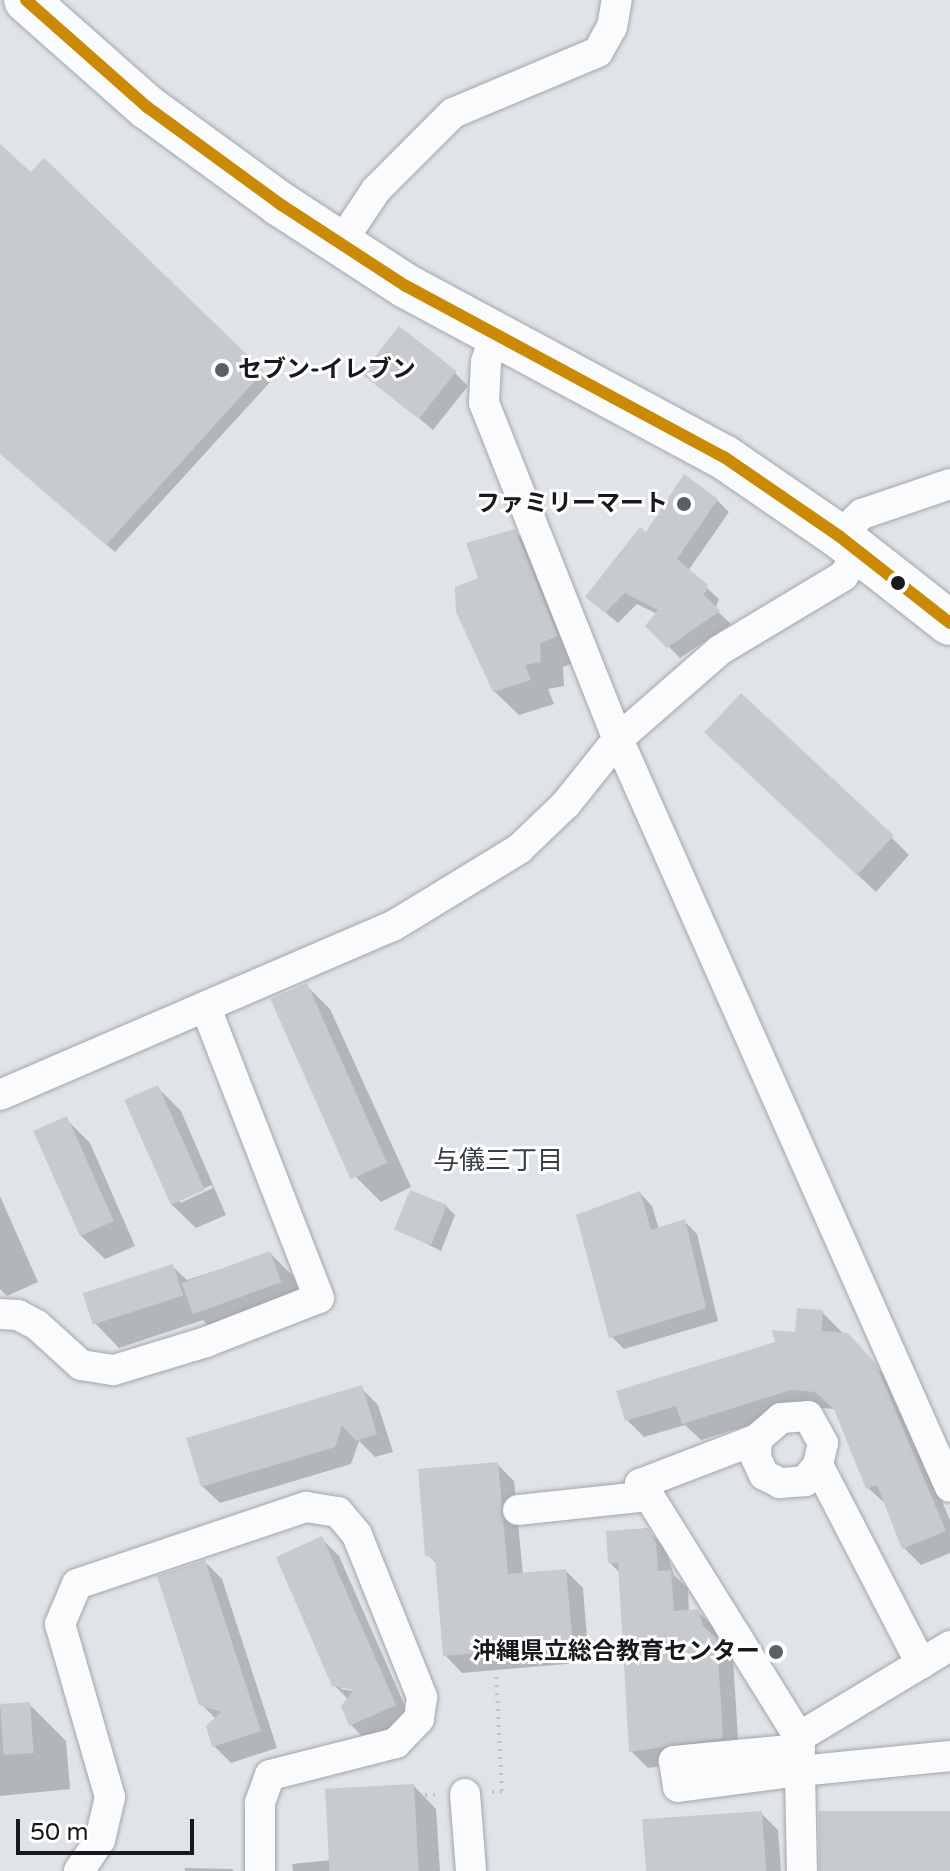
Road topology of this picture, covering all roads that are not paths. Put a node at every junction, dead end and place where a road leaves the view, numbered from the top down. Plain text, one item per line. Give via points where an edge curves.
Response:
1 (26, 0) edge
2 (617, 0) edge
3 (340, 244) junction
4 (495, 333) junction
5 (950, 484) edge
6 (849, 544) junction
7 (949, 619) edge
8 (618, 739) junction
9 (206, 1008) junction
10 (0, 1095) edge
11 (0, 1314) edge
12 (757, 1439) junction
13 (818, 1465) junction
14 (950, 1487) edge
15 (649, 1496) junction
16 (518, 1510) dead end
17 (950, 1646) edge
18 (921, 1664) junction
19 (800, 1752) junction
20 (950, 1756) edge
21 (465, 1794) road end
22 (79, 1871) edge
23 (260, 1871) edge
24 (471, 1871) edge
25 (802, 1871) edge

1 - 3 highway via 147,107
2 - 3 street via 612,27 598,52 453,113 376,190
3 - 4 highway
4 - 6 highway via 724,457
4 - 8 street via 486,362 484,403
5 - 6 street via 862,514
6 - 7 highway
6 - 8 street via 843,576 720,650
8 - 9 street via 566,804 519,849 393,926
8 - 14 street
9 - 10 street
9 - 11 street via 319,1298 206,1342 114,1370 81,1365 37,1325 18,1315
12 - 13 street via 756,1458 764,1475 780,1483 805,1481
12 - 13 street via 781,1418 808,1416 823,1443
12 - 15 street via 640,1484
13 - 18 street
15 - 16 street
15 - 19 street
17 - 18 street
18 - 19 street
19 - 20 street
19 - 25 street
21 - 24 street
22 - 23 street via 100,1840 110,1797 60,1624 77,1584 306,1507 338,1512 357,1535 422,1697 419,1719 396,1743 270,1775 260,1803

